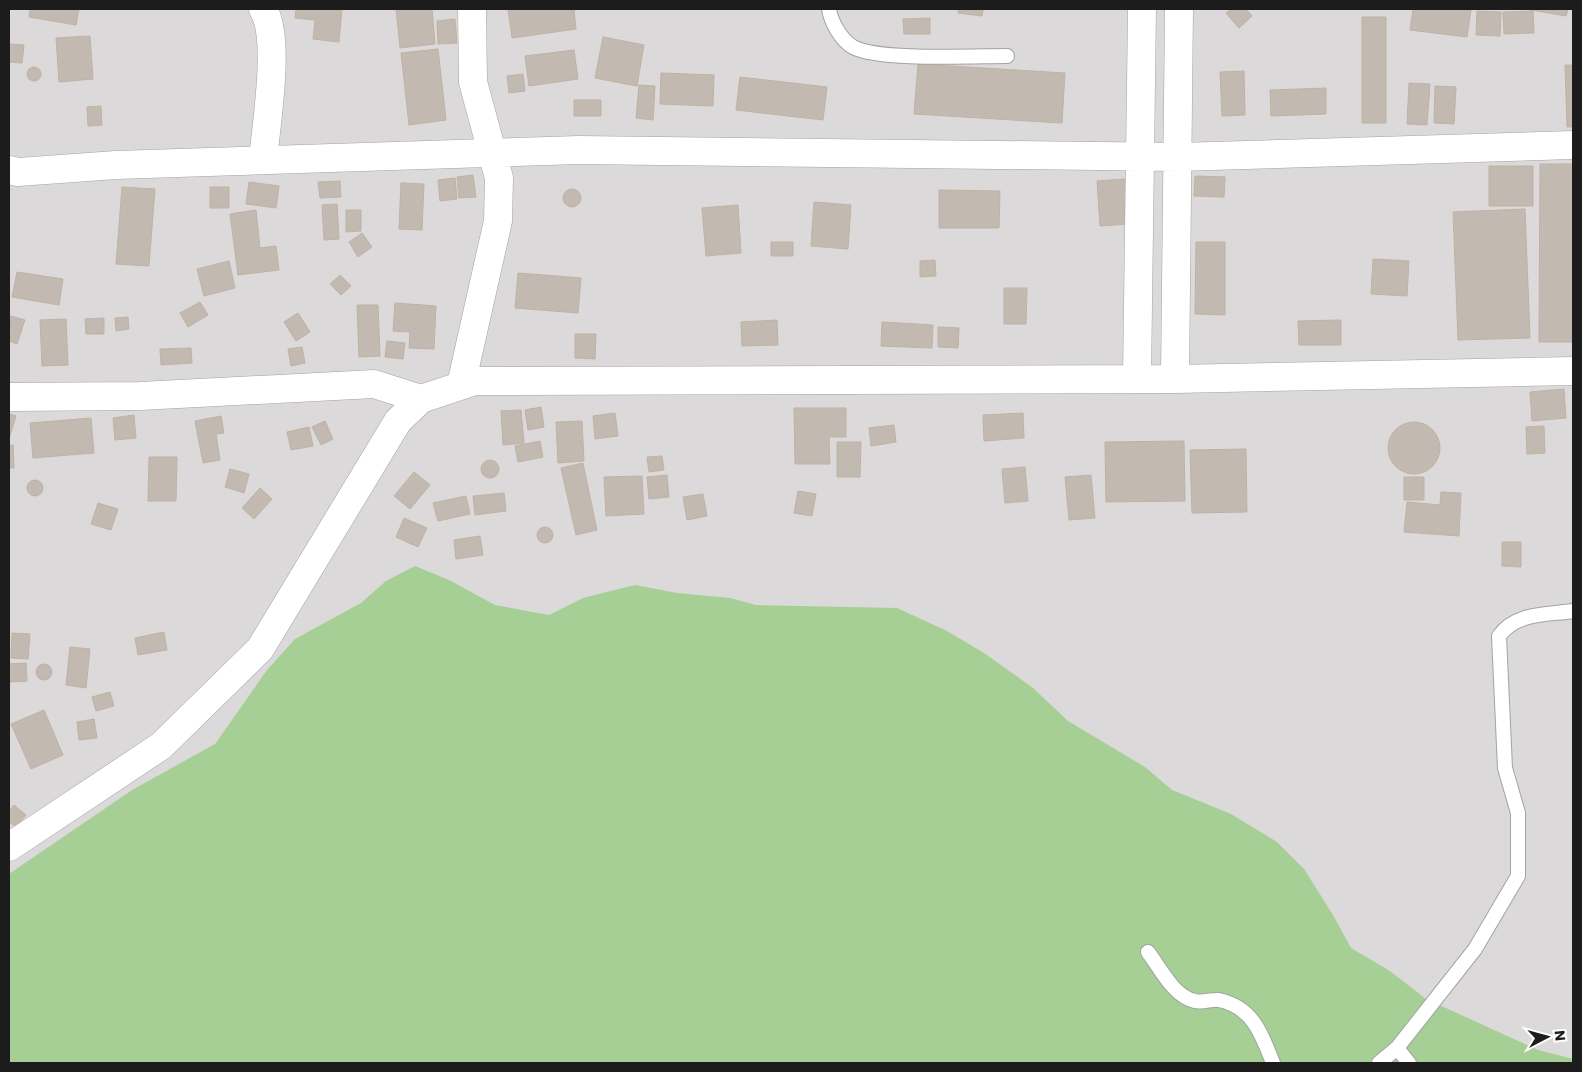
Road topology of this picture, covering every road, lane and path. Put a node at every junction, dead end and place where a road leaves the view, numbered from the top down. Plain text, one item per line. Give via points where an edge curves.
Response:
1 (263, 9) edge
2 (472, 9) edge
3 (829, 9) edge
4 (1142, 13) edge
5 (1179, 13) edge
6 (1007, 56) dead end
7 (1573, 144) edge
8 (492, 153) junction
9 (1140, 156) junction
10 (1178, 157) junction
11 (263, 160) junction
12 (9, 170) edge
13 (1573, 371) edge
14 (1138, 378) junction
15 (1175, 379) junction
16 (461, 385) junction
17 (9, 397) edge
18 (421, 399) junction
19 (1573, 611) edge
20 (9, 847) edge
21 (1148, 952) dead end
22 (1397, 1048) junction
23 (1273, 1063) edge
24 (1379, 1063) edge
25 (1409, 1063) edge

1 - 11 street via 272,66
2 - 8 street via 473,82
3 - 6 lane via 831,22 852,47 878,55
4 - 5 street
4 - 9 street
5 - 10 street
7 - 10 street
8 - 9 street via 578,150
8 - 11 street
8 - 16 street via 499,178 498,221
9 - 10 street
9 - 14 street
10 - 15 street
11 - 12 street
13 - 15 street
14 - 15 street
14 - 16 street via 475,381
16 - 18 street
17 - 18 street via 140,396 374,384
18 - 20 street via 398,421 260,649 161,746
19 - 22 lane via 1519,618 1499,636 1505,768 1518,813 1518,876 1475,949
21 - 23 lane via 1176,990 1195,1002 1216,1000 1237,1005 1262,1033
22 - 24 lane
22 - 25 lane

